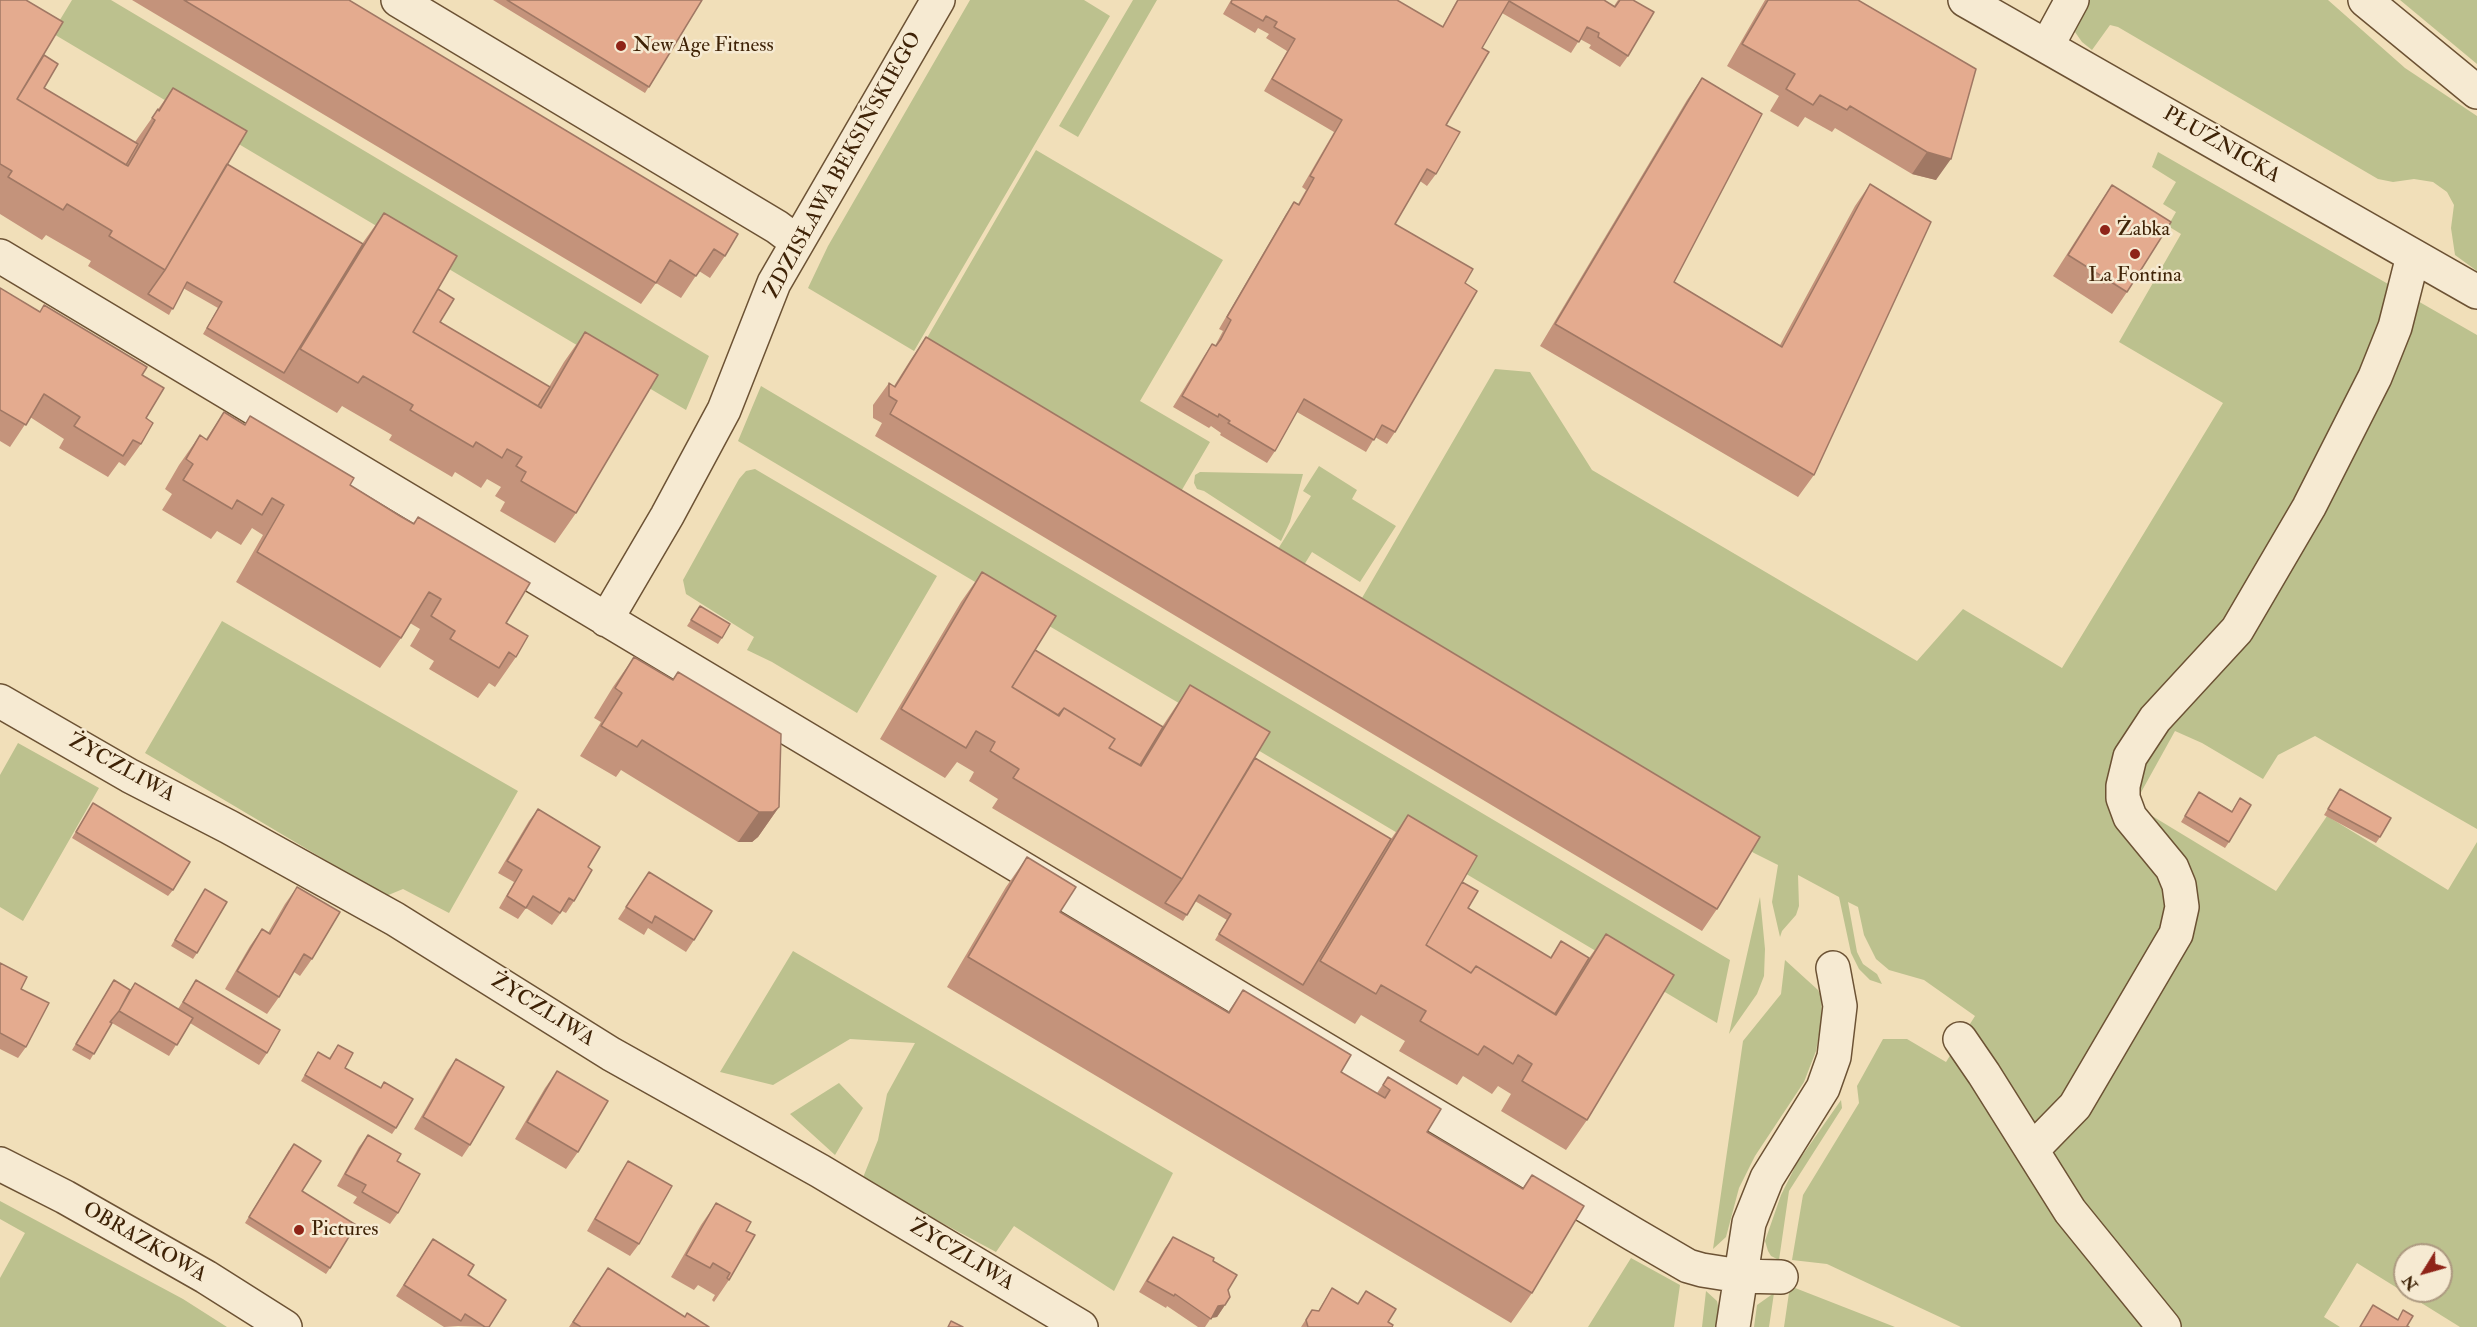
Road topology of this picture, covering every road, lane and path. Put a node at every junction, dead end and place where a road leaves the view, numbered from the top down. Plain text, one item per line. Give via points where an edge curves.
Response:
1 (398, 0) edge
2 (938, 0) edge
3 (1965, 0) edge
4 (2072, 0) edge
5 (2366, 0) edge
6 (2047, 46) junction
7 (2477, 92) edge
8 (797, 242) junction
9 (0, 256) edge
10 (2414, 256) junction
11 (2477, 292) edge
12 (606, 620) junction
13 (0, 701) edge
14 (1833, 968) dead end
15 (1960, 1039) dead end
16 (2032, 1150) junction
17 (0, 1164) edge
18 (1740, 1276) junction
19 (1781, 1277) dead end
20 (285, 1327) edge
21 (1081, 1327) edge
22 (1733, 1327) edge
23 (2164, 1327) edge

1 - 8 street
2 - 8 street, ZDZISŁAWA BEKSIŃSKIEGO
3 - 6 street, PŁUŻNICKA
4 - 6 street
5 - 7 street
6 - 10 street, PŁUŻNICKA
8 - 12 street, ZDZISŁAWA BEKSIŃSKIEGO via 774,284 724,410
9 - 12 street
10 - 11 street, PŁUŻNICKA
10 - 16 street via 2395,327 2375,378 2309,507 2237,630 2155,719 2130,757 2123,786 2125,806 2172,868 2179,885 2182,908 2176,934 2075,1106
12 - 18 street via 1642,1240 1688,1266
13 - 21 street, ŻYCZLIWA via 395,919 611,1054
14 - 18 street via 1840,1006 1834,1057 1822,1088 1767,1178 1749,1223
15 - 16 street
16 - 23 street via 2070,1211
17 - 20 street, OBRAZKOWA via 206,1277
18 - 19 street
18 - 22 street

